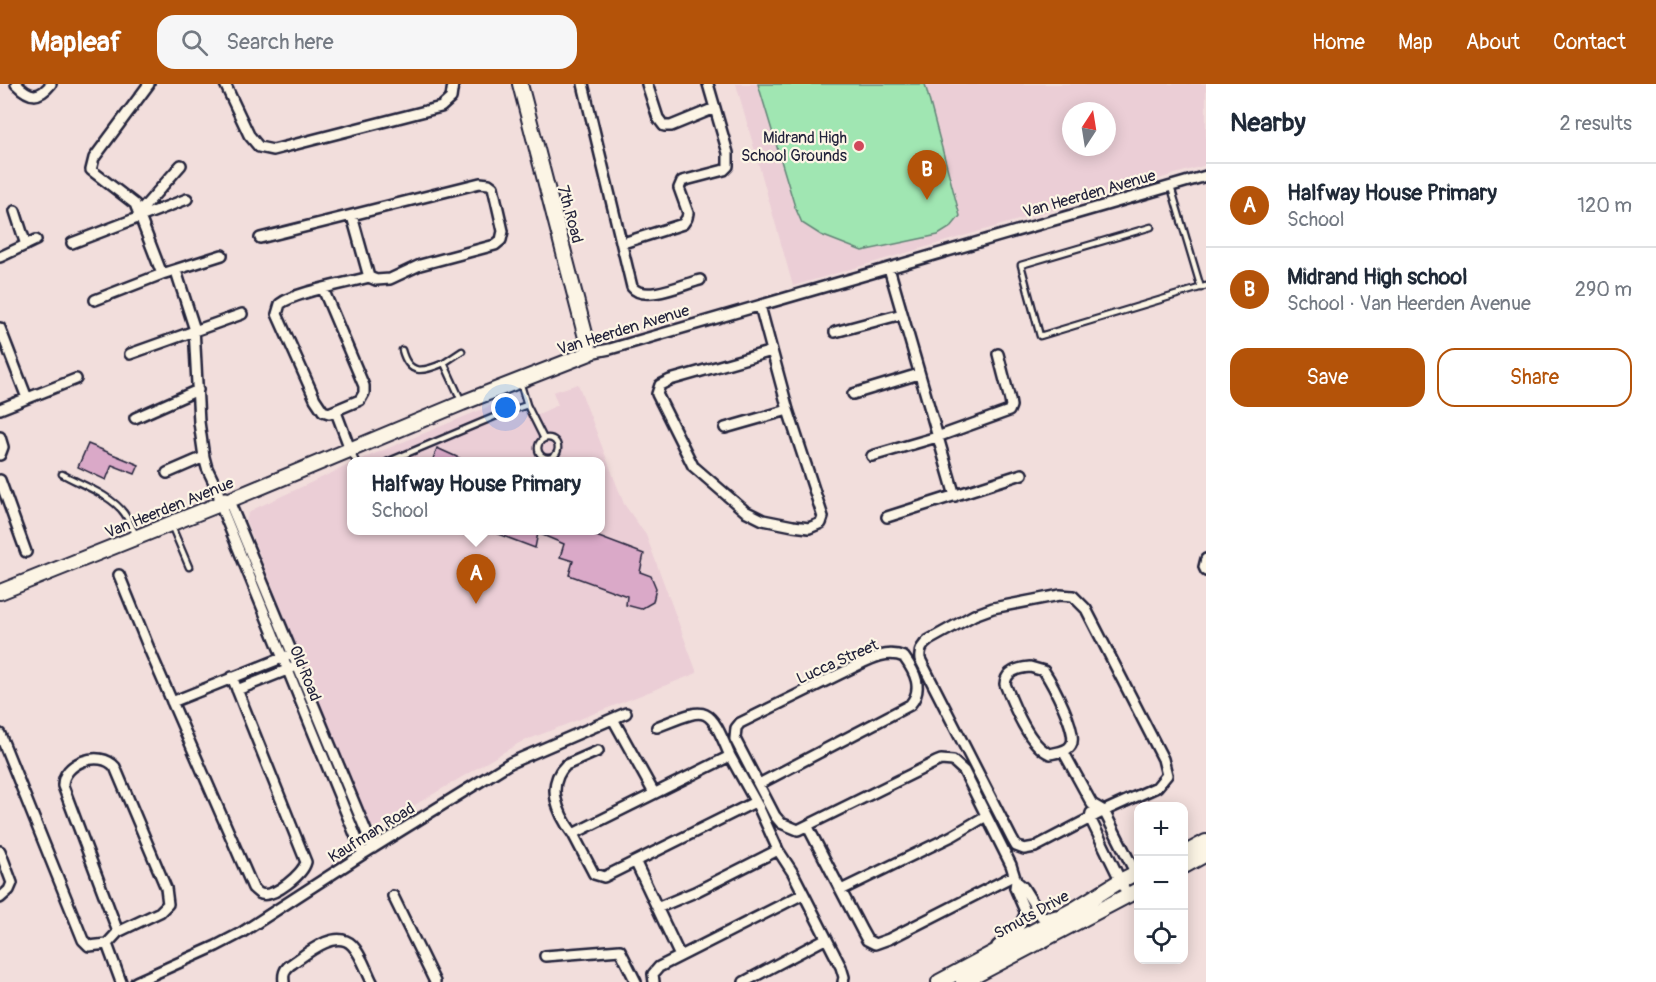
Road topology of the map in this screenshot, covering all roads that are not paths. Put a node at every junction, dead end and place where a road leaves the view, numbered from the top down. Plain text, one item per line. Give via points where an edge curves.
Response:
1 (16, 84) edge
2 (51, 84) edge
3 (149, 84) edge
4 (225, 84) edge
5 (453, 84) edge
6 (520, 84) edge
7 (583, 84) edge
8 (647, 84) edge
9 (708, 84) edge
10 (715, 108) junction
11 (181, 165) dead end
12 (1206, 176) edge
13 (1171, 187) junction
14 (187, 199) dead end
15 (15, 211) dead end
16 (139, 215) junction
17 (352, 216) junction
18 (1151, 227) dead end
19 (260, 238) dead end
20 (36, 240) dead end
21 (72, 243) dead end
22 (623, 243) junction
23 (26, 245) junction
24 (222, 255) dead end
25 (0, 257) edge
26 (889, 268) junction
27 (176, 271) junction
28 (162, 274) junction
29 (369, 277) junction
30 (700, 280) dead end
31 (1204, 287) edge
32 (324, 289) junction
33 (95, 300) dead end
34 (760, 306) junction
35 (242, 314) dead end
36 (902, 314) junction
37 (0, 328) edge
38 (194, 332) junction
39 (835, 332) dead end
40 (402, 350) dead end
41 (462, 351) dead end
42 (772, 351) junction
43 (590, 353) junction
44 (130, 354) dead end
45 (998, 354) dead end
46 (444, 363) junction
47 (919, 374) junction
48 (76, 379) dead end
49 (520, 380) junction
50 (198, 390) junction
51 (853, 394) dead end
52 (27, 398) junction
53 (462, 403) junction
54 (527, 405) junction
55 (0, 409) edge
56 (788, 410) junction
57 (336, 412) junction
58 (135, 418) dead end
59 (725, 428) dead end
60 (0, 437) edge
61 (937, 437) junction
62 (544, 439) junction
63 (0, 455) edge
64 (353, 455) edge
65 (872, 456) dead end
66 (204, 457) junction
67 (347, 457) edge
68 (399, 457) edge
69 (543, 457) edge
70 (554, 457) edge
71 (167, 473) dead end
72 (63, 474) dead end
73 (1022, 474) dead end
74 (0, 480) edge
75 (955, 496) junction
76 (223, 499) junction
77 (887, 518) dead end
78 (171, 524) junction
79 (137, 537) junction
80 (27, 552) dead end
81 (189, 567) dead end
82 (119, 574) dead end
83 (0, 591) edge
84 (287, 656) junction
85 (292, 668) junction
86 (231, 677) junction
87 (237, 690) junction
88 (172, 702) junction
89 (626, 713) dead end
90 (613, 719) junction
91 (657, 727) dead end
92 (0, 734) edge
93 (598, 751) dead end
94 (1063, 751) junction
95 (730, 756) junction
96 (759, 784) junction
97 (654, 793) junction
98 (755, 802) junction
99 (1092, 804) junction
100 (1104, 811) junction
101 (986, 816) junction
102 (1090, 818) junction
103 (808, 826) junction
104 (573, 834) junction
105 (1206, 842) edge
106 (373, 848) junction
107 (778, 850) junction
108 (1188, 852) edge
109 (363, 854) junction
110 (1206, 854) edge
111 (1, 858) edge
112 (636, 863) junction
113 (1188, 864) edge
114 (1134, 867) edge
115 (1134, 876) edge
116 (1015, 878) junction
117 (1120, 881) junction
118 (841, 890) junction
119 (1133, 893) edge
120 (803, 894) junction
121 (393, 896) dead end
122 (0, 898) edge
123 (657, 908) junction
124 (1075, 909) junction
125 (1037, 911) junction
126 (1025, 915) junction
127 (118, 932) junction
128 (825, 939) junction
129 (107, 944) junction
130 (545, 956) dead end
131 (680, 956) junction
132 (974, 964) junction
133 (122, 982) edge
134 (136, 982) edge
135 (284, 982) edge
136 (372, 982) edge
137 (435, 982) edge
138 (636, 982) edge
139 (654, 982) edge
140 (744, 982) edge
141 (843, 982) edge
142 (939, 982) edge
143 (963, 982) edge

1 - 2 street via 36,95 44,93
3 - 16 street via 91,165 92,172 134,202
4 - 5 street via 249,135 259,147 273,150 441,108 451,98
6 - 43 street, 7th Road
7 - 22 street
8 - 10 street via 657,118 664,126
9 - 10 street
10 - 22 street via 729,160 727,168 682,181 679,188 687,216 681,226
11 - 16 street
12 - 13 street, Van Heerden Avenue
13 - 26 street, Van Heerden Avenue
13 - 31 lane
14 - 16 street
15 - 23 street
16 - 21 street
16 - 28 street
17 - 19 street
17 - 29 street
17 - 29 street via 480,183 489,184 494,191 503,231 495,245 420,265 390,279
18 - 31 lane via 1021,264 1040,336
20 - 23 street
22 - 30 street via 632,287 638,293 649,295
23 - 25 street
24 - 27 street
26 - 34 street, Van Heerden Avenue
26 - 36 street
27 - 28 street
27 - 38 street, Old Road
28 - 33 street
29 - 32 street
32 - 57 street via 363,386 360,400
32 - 57 street via 288,298 280,304 277,314 319,406 326,413
34 - 42 street
34 - 43 street, Van Heerden Avenue
35 - 38 street
36 - 39 street
36 - 47 street
37 - 52 street
38 - 44 street
38 - 50 street, Old Road
40 - 46 lane via 413,369
41 - 46 lane
42 - 56 street
42 - 56 street via 670,380 660,385 657,394 688,459 698,471 754,516 778,524 814,528 823,517
43 - 49 street, Van Heerden Avenue
45 - 61 street via 1010,400 1009,411
46 - 53 lane
47 - 51 street
47 - 61 street
48 - 52 street
49 - 53 street, Van Heerden Avenue
49 - 54 lane
50 - 58 street
50 - 66 street, Old Road
52 - 55 street
53 - 64 street, Van Heerden Avenue
54 - 62 lane
54 - 68 lane
56 - 59 street
57 - 64 street
60 - 63 street
61 - 65 street
61 - 75 street
62 - 69 lane via 538,444
62 - 70 lane via 552,438 558,444
66 - 71 street
66 - 76 street, Old Road
67 - 76 street, Van Heerden Avenue
72 - 79 lane via 119,508
73 - 75 street
74 - 80 street
75 - 77 street
76 - 78 street, Van Heerden Avenue
76 - 84 street, Old Road
78 - 79 street, Van Heerden Avenue
78 - 81 lane
79 - 83 street, Van Heerden Avenue
82 - 88 street
84 - 85 street, Old Road
84 - 86 street
85 - 87 street
85 - 106 street, Old Road
85 - 109 street, Old Road
86 - 87 street
86 - 88 street
87 - 88 street via 306,862 292,880 264,894 254,888
89 - 90 street, Kaufman Road
90 - 97 street
90 - 106 street, Kaufman Road via 510,763
91 - 95 street via 692,713 706,715 718,727
92 - 129 street via 83,940 89,946
93 - 104 street via 566,765 556,783 556,804
94 - 94 street via 1050,753 1037,746 1028,731 1005,684 1006,677 1015,670 1030,667 1044,671 1071,730 1071,744
94 - 99 street
95 - 97 street
95 - 98 street
96 - 96 street, Lucca Street via 735,739 740,723 874,658 889,654 904,657 918,684 916,698 910,705
96 - 103 street via 781,823 793,830
97 - 104 street
98 - 107 street
98 - 112 street
99 - 100 street
99 - 102 street
100 - 102 street
100 - 102 street via 1157,787 1167,770 1078,598 1060,595 993,608 962,620 922,646 920,659 1016,846 1025,850 1035,847
100 - 114 street
101 - 103 street via 962,767 941,760
101 - 116 street
101 - 118 street
102 - 117 street
103 - 118 street
104 - 112 street via 595,876 604,877
105 - 108 street
106 - 109 street, Kaufman Road
107 - 120 street
107 - 123 street
109 - 134 street, Kaufman Road via 229,940
110 - 113 street
111 - 122 street via 12,883
112 - 123 street
115 - 117 street, Smuts Drive
116 - 118 street via 875,944 867,940
116 - 125 street
116 - 126 street
117 - 119 street
117 - 124 street, Smuts Drive
119 - 143 street, Smuts Drive
120 - 128 street
120 - 131 street
121 - 137 street
123 - 131 street
124 - 125 street via 1049,917
124 - 132 street, Smuts Drive
125 - 126 street
126 - 132 street via 1019,927
127 - 127 street via 63,786 69,770 96,758 115,766 168,897 164,909
127 - 129 street
128 - 140 street
128 - 141 street via 843,971
129 - 133 street
130 - 138 street via 620,950
131 - 139 street via 656,970
132 - 142 street, Smuts Drive
135 - 136 street via 285,969 330,939 338,938 351,944

